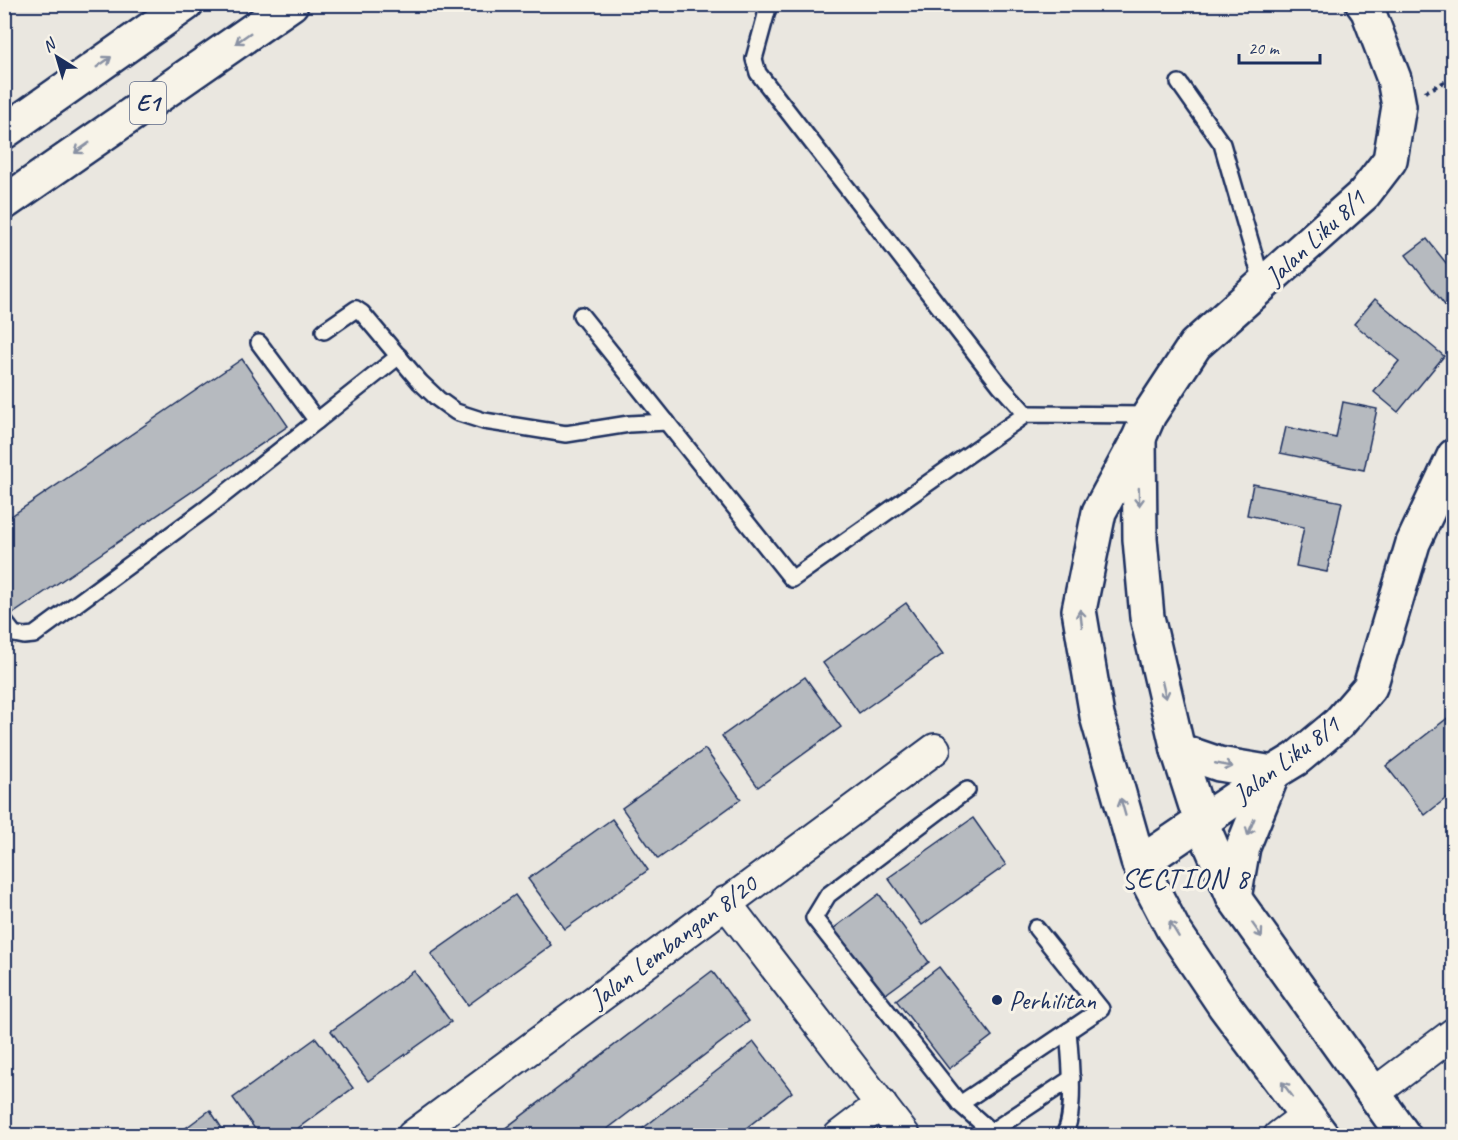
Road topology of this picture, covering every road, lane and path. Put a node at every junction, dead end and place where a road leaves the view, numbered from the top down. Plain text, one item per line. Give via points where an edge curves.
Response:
1 (186, 4) edge
2 (291, 4) edge
3 (769, 4) edge
4 (1363, 4) edge
5 (1179, 83) dead end
6 (4, 132) edge
7 (4, 203) edge
8 (1263, 285) junction
9 (581, 315) dead end
10 (324, 331) dead end
11 (259, 343) dead end
12 (399, 357) junction
13 (1026, 414) junction
14 (317, 421) junction
15 (667, 422) junction
16 (1144, 426) junction
17 (1454, 456) edge
18 (4, 621) edge
19 (935, 749) dead end
20 (1178, 750) junction
21 (1273, 773) junction
22 (967, 790) dead end
23 (1201, 822) junction
24 (1139, 864) junction
25 (1234, 898) junction
26 (725, 902) junction
27 (1036, 928) dead end
28 (1068, 1031) junction
29 (1454, 1033) edge
30 (1072, 1078) junction
31 (1373, 1094) junction
32 (881, 1104) junction
33 (960, 1104) junction
34 (1314, 1125) edge
35 (994, 1133) edge
36 (412, 1136) edge
37 (839, 1136) edge
38 (906, 1136) edge
39 (1062, 1136) edge
40 (1279, 1136) edge
41 (1404, 1136) edge

6 -> 1 main road, E1
2 -> 7 main road, E1
3 - 13 lane via 754,59 758,73
4 - 8 main road, Jalan Liku 8/1 via 1394,78 1399,106 1390,160 1364,194
5 - 8 lane via 1222,144
8 - 16 main road, Jalan Liku 8/1 via 1195,345
9 - 15 lane
10 - 12 lane via 356,309
11 - 14 lane
12 - 14 lane
12 - 15 lane via 438,399 456,412 484,421 566,434
13 - 15 lane via 792,579
13 - 16 lane
14 - 18 lane via 207,508 34,634 14,634
16 -> 20 main road, Jalan Liku 8/1 via 1140,538 1147,617
24 -> 16 main road, Jalan Liku 8/1 via 1097,716 1079,610 1099,512
17 - 21 main road, Jalan Liku 8/1 via 1413,543 1370,687 1338,724
19 - 26 street, Jalan Lembangan 8/20
20 -> 21 main road via 1219,764
20 - 23 main road, Jalan Liku 8/1
21 - 23 main road, Jalan Liku 8/1
21 -> 25 main road via 1243,847
22 - 33 lane via 828,895 814,918
23 - 24 main road, Jalan Liku 8/1
23 - 25 main road, Jalan Liku 8/1
34 -> 24 main road, Jalan Liku 8/1 via 1224,1005 1180,938
25 -> 31 main road, Jalan Liku 8/1
26 - 32 street
26 - 36 street, Jalan Lembangan 8/20
27 - 28 lane via 1101,1009
28 - 30 lane
28 - 33 lane
29 - 31 street
30 - 35 lane
30 - 39 lane via 1069,1121
31 - 41 main road, Jalan Liku 8/1
32 - 37 street
32 - 38 street
33 - 35 lane
34 - 40 street

